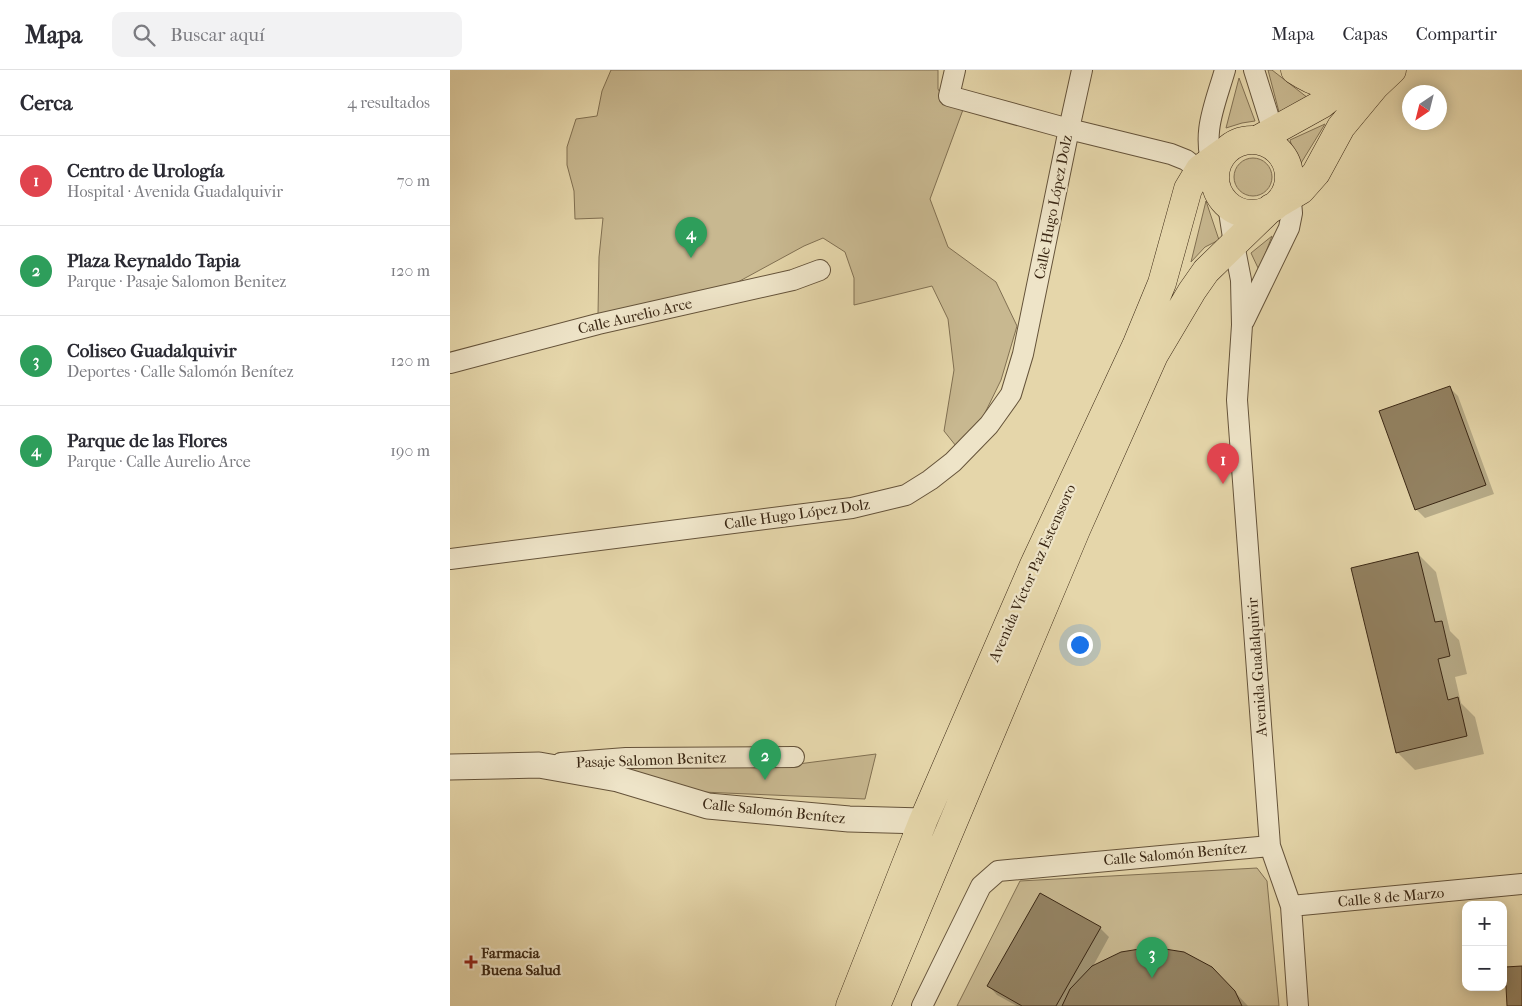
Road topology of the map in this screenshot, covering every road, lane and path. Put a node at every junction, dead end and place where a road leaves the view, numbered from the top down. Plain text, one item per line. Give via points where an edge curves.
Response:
1 (955, 70) edge
2 (1082, 70) edge
3 (1225, 70) edge
4 (1254, 70) edge
5 (1295, 70) edge
6 (1392, 70) edge
7 (1357, 76) edge
8 (1068, 129) junction
9 (1270, 141) junction
10 (1216, 174) junction
11 (1283, 196) junction
12 (1234, 244) junction
13 (820, 270) dead end
14 (1242, 325) junction
15 (450, 363) edge
16 (450, 559) edge
17 (794, 757) dead end
18 (539, 765) junction
19 (450, 767) edge
20 (923, 821) junction
21 (1270, 846) junction
22 (1522, 884) edge
23 (1290, 906) junction
24 (850, 1006) edge
25 (876, 1006) edge
26 (922, 1006) edge
27 (1298, 1006) edge

1 - 8 street via 949,96
2 - 8 street, Calle Hugo López Dolz
3 - 10 street, Avenida Guadalquivir via 1208,143
4 - 9 street
5 - 7 main road via 1311,80 1328,84
6 - 11 main road, Avenida Víctor Paz Estenssoro via 1341,128 1316,173 1301,190
7 - 9 main road
8 - 10 street via 1171,154
8 - 16 street, Calle Hugo López Dolz via 1023,354 1011,394 990,425 930,480 906,495 852,508
9 - 10 main road via 1240,142
9 - 11 main road via 1286,160
10 - 11 main road via 1245,213 1263,212
10 - 12 street, Avenida Guadalquivir
10 - 20 main road, Avenida Víctor Paz Estenssoro via 1188,189 1162,283 1136,346 1034,567
11 - 12 main road, Avenida Víctor Paz Estenssoro
11 - 14 street, Avenida Guadalquivir via 1292,213 1289,228
12 - 14 street, Avenida Guadalquivir via 1241,280
12 - 25 main road, Avenida Víctor Paz Estenssoro via 1206,271 1154,355 1076,530
13 - 15 street, Calle Aurelio Arce via 793,280 598,324
14 - 21 street, Avenida Guadalquivir via 1237,400
17 - 18 street, Pasaje Salomon Benitez via 626,758
18 - 19 street, Calle Salomón Benítez
18 - 20 street, Calle Salomón Benítez via 618,779 708,806 849,819
20 - 24 main road, Avenida Víctor Paz Estenssoro
21 - 23 street, Avenida Guadalquivir
21 - 26 street, Calle Salomón Benítez via 998,870 981,886
22 - 23 street, Calle 8 de Marzo
23 - 27 street, Avenida Guadalquivir

